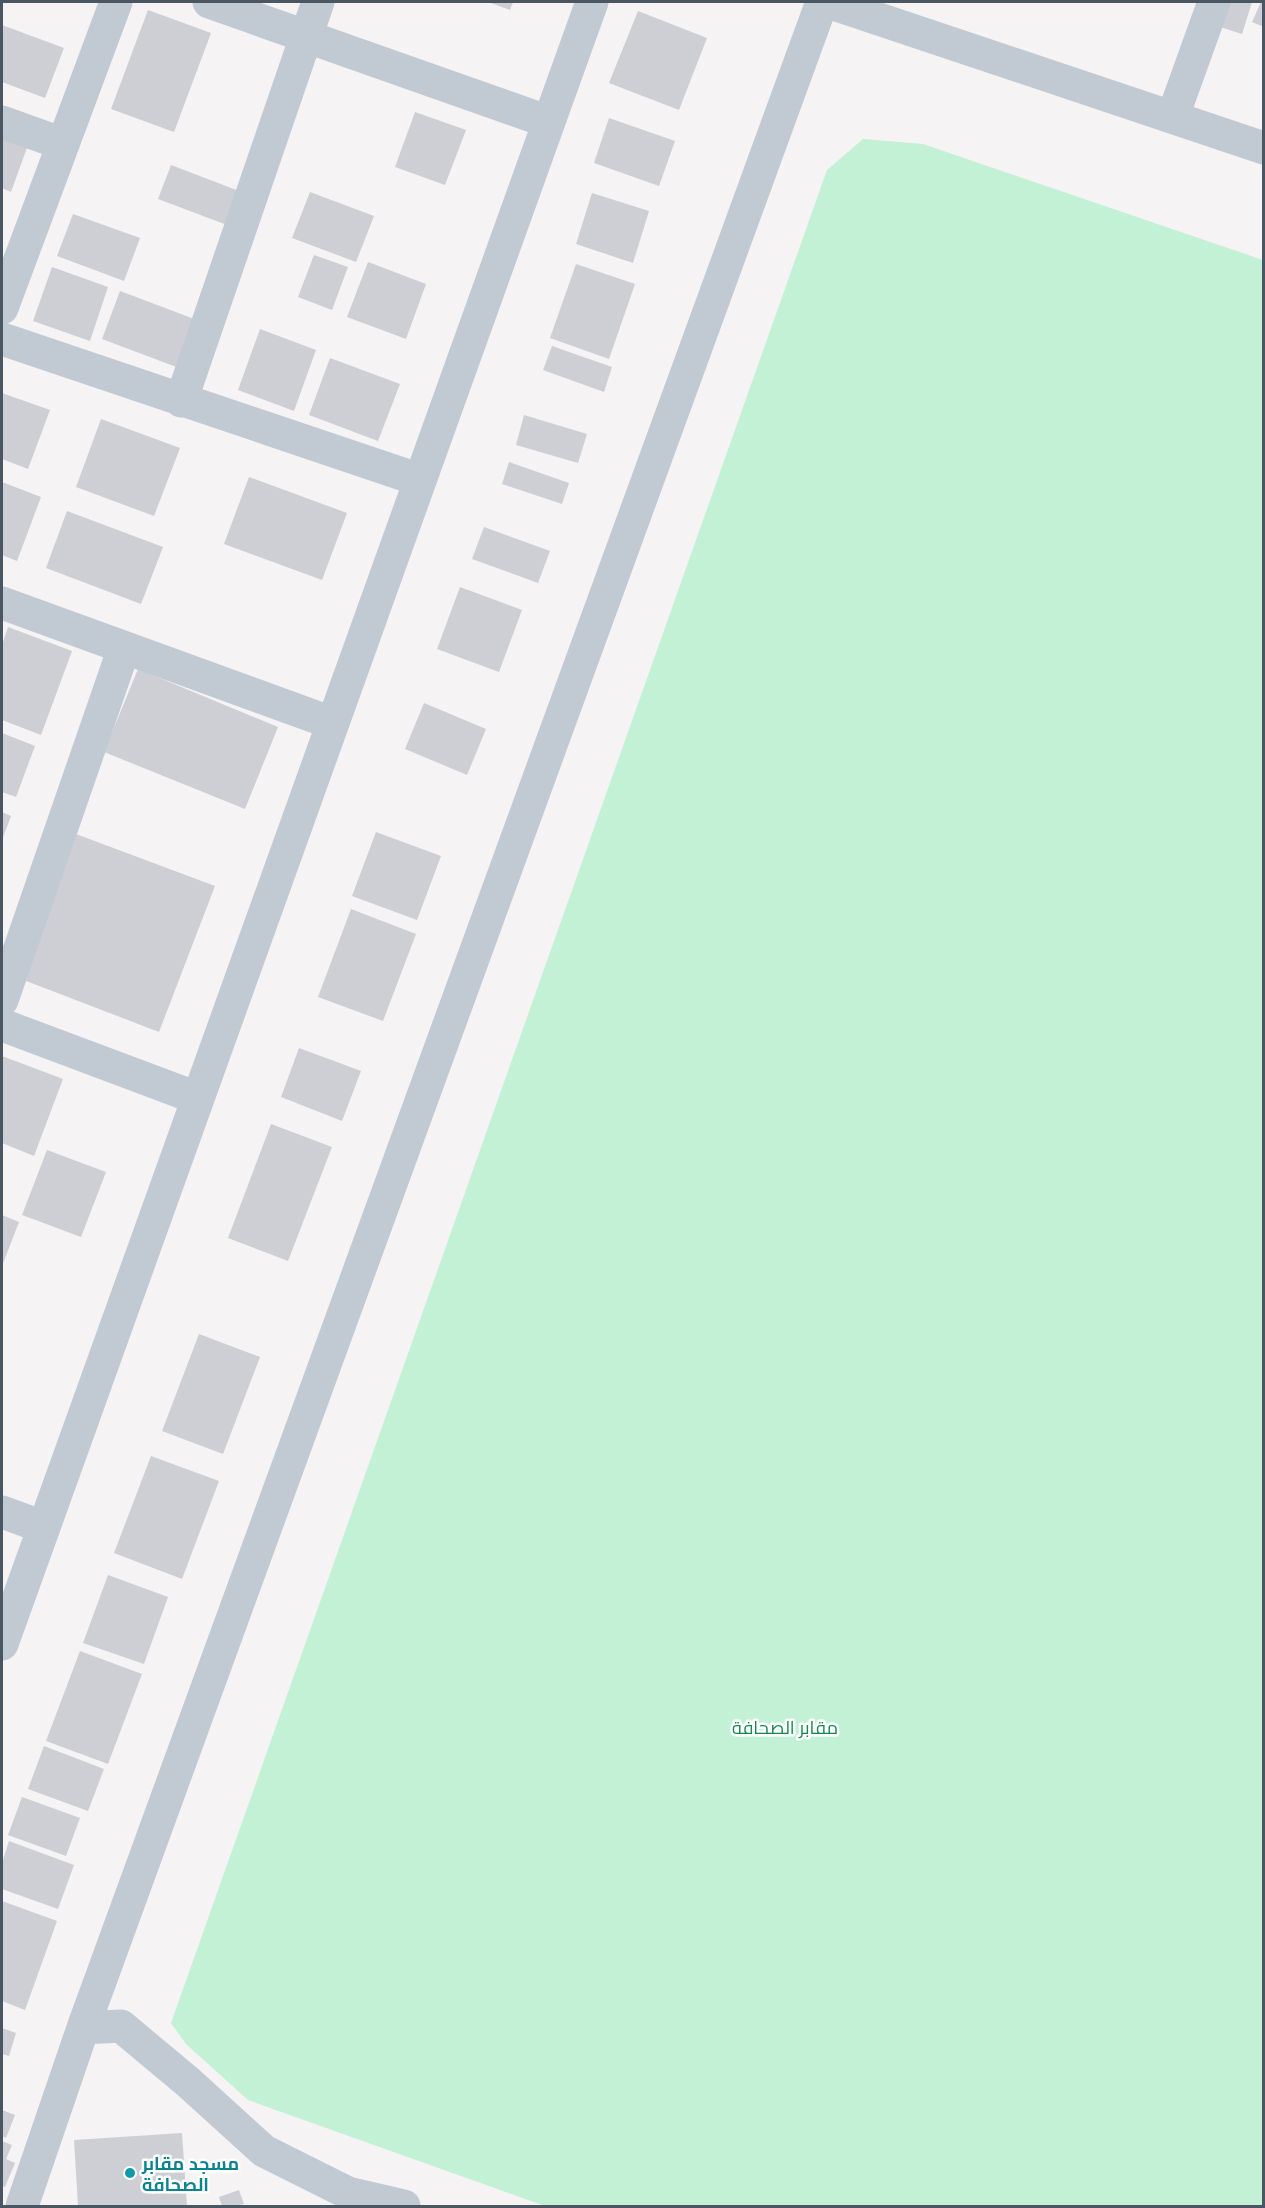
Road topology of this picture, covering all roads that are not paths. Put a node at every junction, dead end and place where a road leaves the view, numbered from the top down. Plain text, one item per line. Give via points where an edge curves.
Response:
1 (116, 2) edge
2 (209, 2) edge
3 (318, 2) edge
4 (592, 2) edge
5 (822, 2) edge
6 (828, 2) edge
7 (1214, 2) edge
8 (306, 36) junction
9 (1173, 117) junction
10 (549, 122) junction
11 (2, 123) edge
12 (63, 144) junction
13 (1263, 148) edge
14 (2, 308) edge
15 (2, 339) edge
16 (181, 401) junction
17 (420, 480) junction
18 (2, 603) edge
19 (124, 648) junction
20 (332, 723) junction
21 (2, 1000) edge
22 (2, 1025) edge
23 (197, 1098) junction
24 (2, 1512) edge
25 (43, 1527) junction
26 (14, 1567) edge
27 (2, 1644) edge
28 (83, 2028) junction
29 (22, 2206) edge
30 (404, 2206) edge

1 - 12 street
2 - 8 street
3 - 8 street
4 - 10 street
5 - 28 street
6 - 9 street
7 - 9 street
8 - 10 street
8 - 16 street
9 - 13 street
10 - 17 street
11 - 12 street
12 - 14 street
15 - 16 street
16 - 17 street
17 - 20 street
18 - 19 street
19 - 20 street
19 - 21 street
20 - 23 street
22 - 23 street
23 - 25 street
24 - 25 street
25 - 26 street
26 - 27 street
28 - 29 street
28 - 30 street via 121,2026 264,2151 348,2193

